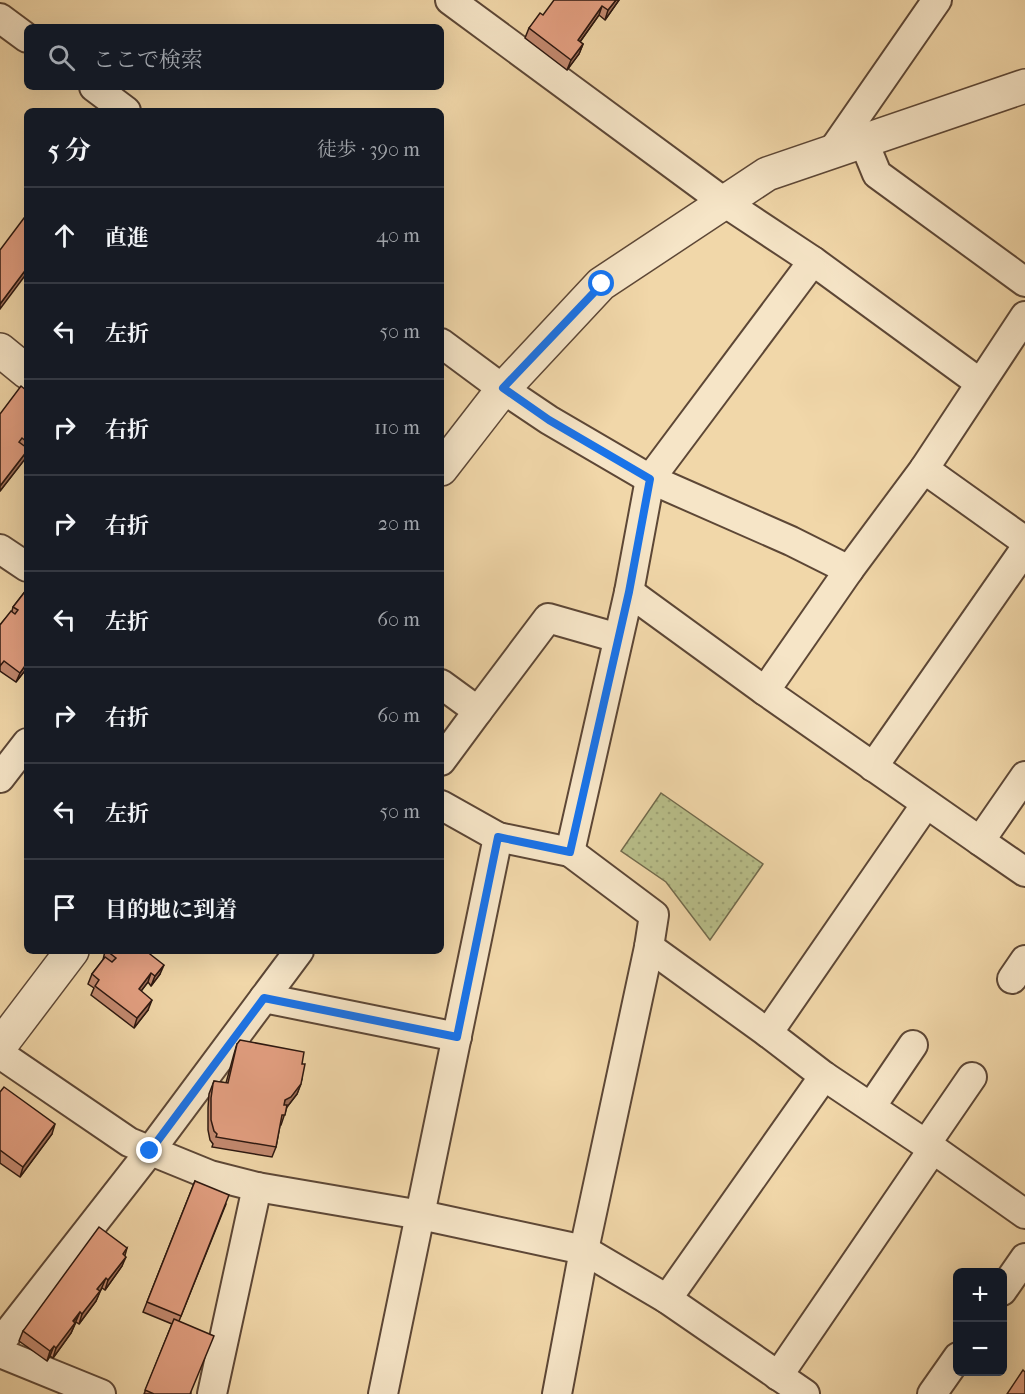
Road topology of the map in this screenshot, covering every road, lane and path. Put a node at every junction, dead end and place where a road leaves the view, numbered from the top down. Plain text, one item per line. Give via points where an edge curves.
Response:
1 (450, 0) edge
2 (937, 0) edge
3 (0, 18) edge
4 (24, 36) edge
5 (1025, 86) edge
6 (98, 90) edge
7 (122, 108) edge
8 (863, 140) junction
9 (833, 150) junction
10 (724, 202) junction
11 (813, 261) junction
12 (1025, 282) edge
13 (1025, 316) edge
14 (444, 345) edge
15 (0, 350) edge
16 (24, 370) edge
17 (980, 384) junction
18 (503, 388) junction
19 (444, 465) edge
20 (924, 470) junction
21 (650, 479) junction
22 (1025, 541) edge
23 (0, 549) edge
24 (1025, 549) edge
25 (24, 565) edge
26 (849, 570) junction
27 (629, 592) junction
28 (618, 638) junction
29 (444, 686) edge
30 (765, 691) junction
31 (478, 711) junction
32 (24, 746) edge
33 (444, 757) edge
34 (873, 767) junction
35 (1025, 776) edge
36 (0, 778) edge
37 (926, 804) junction
38 (444, 808) edge
39 (498, 837) junction
40 (980, 841) junction
41 (570, 852) junction
42 (1025, 872) edge
43 (649, 947) junction
44 (70, 954) edge
45 (297, 954) edge
46 (264, 998) junction
47 (768, 1033) junction
48 (457, 1037) junction
49 (913, 1045) dead end
50 (0, 1046) edge
51 (0, 1054) edge
52 (824, 1076) junction
53 (972, 1077) dead end
54 (871, 1107) junction
55 (930, 1147) junction
56 (150, 1151) junction
57 (257, 1187) junction
58 (1025, 1214) edge
59 (421, 1215) junction
60 (584, 1250) junction
61 (1025, 1258) edge
62 (1007, 1284) edge
63 (667, 1299) junction
64 (0, 1343) edge
65 (0, 1353) edge
66 (953, 1363) edge
67 (778, 1376) junction
68 (559, 1393) edge
69 (101, 1394) edge
70 (212, 1394) edge
71 (383, 1394) edge
72 (805, 1394) edge
73 (932, 1394) edge

1 - 10 street
2 - 9 street
3 - 4 street
5 - 8 street
6 - 7 street
8 - 9 street
8 - 12 street via 877,174
9 - 10 street via 767,174
10 - 11 street
10 - 18 street via 602,284
11 - 17 street
11 - 21 street
13 - 17 street
14 - 18 street
15 - 16 street
17 - 20 street
18 - 19 street
18 - 21 street
20 - 22 street
20 - 26 street
21 - 26 street
21 - 27 street
23 - 25 street
24 - 34 street
26 - 30 street
27 - 28 street
27 - 30 street
28 - 31 street via 548,618
28 - 41 street
29 - 31 street
30 - 34 street
31 - 33 street
32 - 36 street
34 - 37 street
35 - 40 street
37 - 40 street
37 - 47 street
38 - 39 street
39 - 41 street
39 - 48 street
40 - 42 street
41 - 43 street via 654,915
43 - 47 street
43 - 60 street
44 - 50 street
45 - 46 street
46 - 48 street
46 - 56 street
47 - 52 street
48 - 59 street
49 - 54 street
51 - 56 street via 129,1142
52 - 54 street
52 - 63 street
53 - 55 street
54 - 55 street
55 - 58 street
55 - 67 street
56 - 57 street via 210,1175
56 - 64 street
57 - 59 street
57 - 70 street
59 - 60 street
59 - 71 street
60 - 63 street
60 - 68 street
61 - 62 street
63 - 67 street
65 - 69 street
66 - 73 street
67 - 72 street

